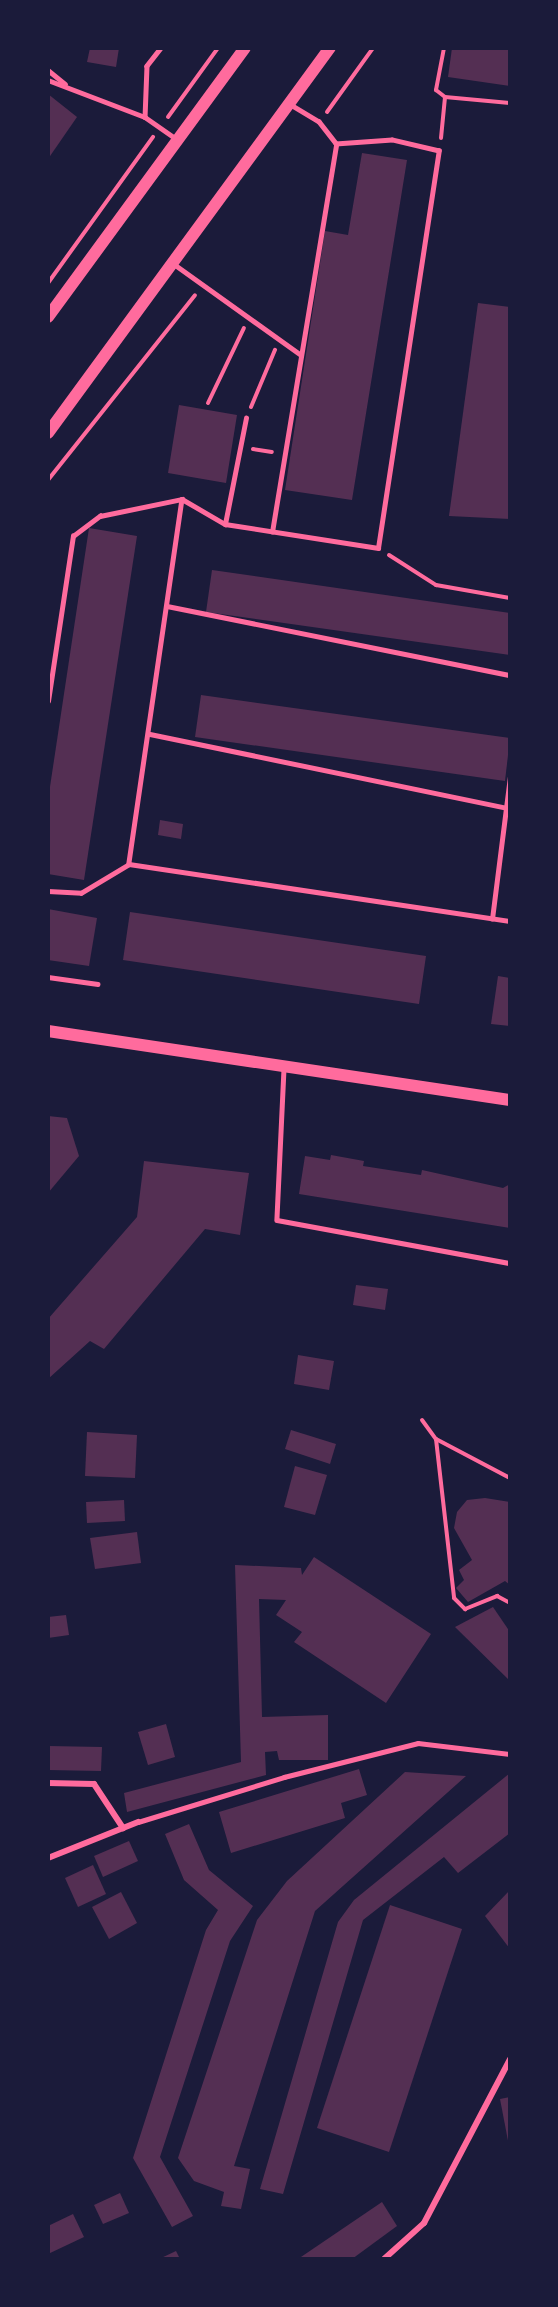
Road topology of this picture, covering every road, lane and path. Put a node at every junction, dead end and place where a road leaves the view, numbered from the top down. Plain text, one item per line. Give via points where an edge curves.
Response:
1 (161, 48) edge
2 (218, 48) edge
3 (245, 48) edge
4 (330, 48) edge
5 (373, 48) edge
6 (444, 48) edge
7 (48, 70) edge
8 (48, 80) edge
9 (69, 88) junction
10 (445, 97) junction
11 (510, 102) edge
12 (288, 104) junction
13 (145, 117) junction
14 (319, 122) junction
15 (159, 129) junction
16 (178, 140) junction
17 (336, 144) junction
18 (439, 151) junction
19 (172, 262) junction
20 (48, 283) edge
21 (202, 286) junction
22 (48, 316) edge
23 (249, 318) junction
24 (279, 340) junction
25 (301, 354) junction
26 (208, 403) dead end
27 (246, 418) joint
28 (48, 433) edge
29 (240, 447) junction
30 (285, 454) junction
31 (48, 480) edge
32 (182, 499) junction
33 (225, 524) junction
34 (272, 532) junction
35 (378, 548) junction
36 (510, 598) edge
37 (167, 606) junction
38 (510, 675) edge
39 (48, 701) edge
40 (150, 734) junction
41 (510, 776) edge
42 (506, 808) junction
43 (129, 864) junction
44 (48, 891) edge
45 (492, 919) junction
46 (510, 921) edge
47 (48, 977) edge
48 (98, 984) dead end
49 (48, 1031) edge
50 (284, 1069) junction
51 (510, 1100) edge
52 (510, 1263) edge
53 (422, 1420) dead end
54 (436, 1439) junction
55 (510, 1478) edge
56 (510, 1603) edge
57 (510, 1754) edge
58 (48, 1783) edge
59 (138, 1822) joint
60 (123, 1828) junction
61 (48, 1858) edge
62 (510, 2059) edge
63 (384, 2259) edge

1 - 13 lane via 147,66
2 - 15 path
3 - 16 main road
4 - 12 main road
5 - 14 path
6 - 10 path via 436,90
7 - 9 lane
8 - 9 lane
9 - 13 lane
10 - 11 path
10 - 18 path
12 - 14 lane
12 - 19 main road
13 - 15 lane
14 - 17 lane
15 - 16 lane
15 - 20 path
16 - 22 main road
17 - 18 lane via 392,140
17 - 25 lane
18 - 35 lane
19 - 21 lane
19 - 28 main road
21 - 23 lane
21 - 31 path
23 - 24 lane
23 - 26 path
24 - 25 lane
24 - 27 path
25 - 30 lane
27 - 29 lane
29 - 30 path
29 - 33 lane
30 - 34 lane
32 - 33 lane
32 - 37 lane
32 - 39 lane via 100,516 73,536
33 - 34 lane
34 - 35 lane
35 - 36 path via 436,585
37 - 38 lane
37 - 40 lane
40 - 42 lane
40 - 43 lane
41 - 42 lane
42 - 45 lane
43 - 44 lane via 81,893
43 - 45 lane
45 - 46 lane
47 - 48 lane
49 - 50 main road
50 - 51 main road
50 - 52 lane via 277,1220
53 - 54 path
54 - 55 path
54 - 56 path via 454,1598 465,1609 497,1596
57 - 59 lane via 418,1743 284,1777
58 - 60 street via 94,1784
59 - 60 street
60 - 61 street
62 - 63 street via 424,2223

